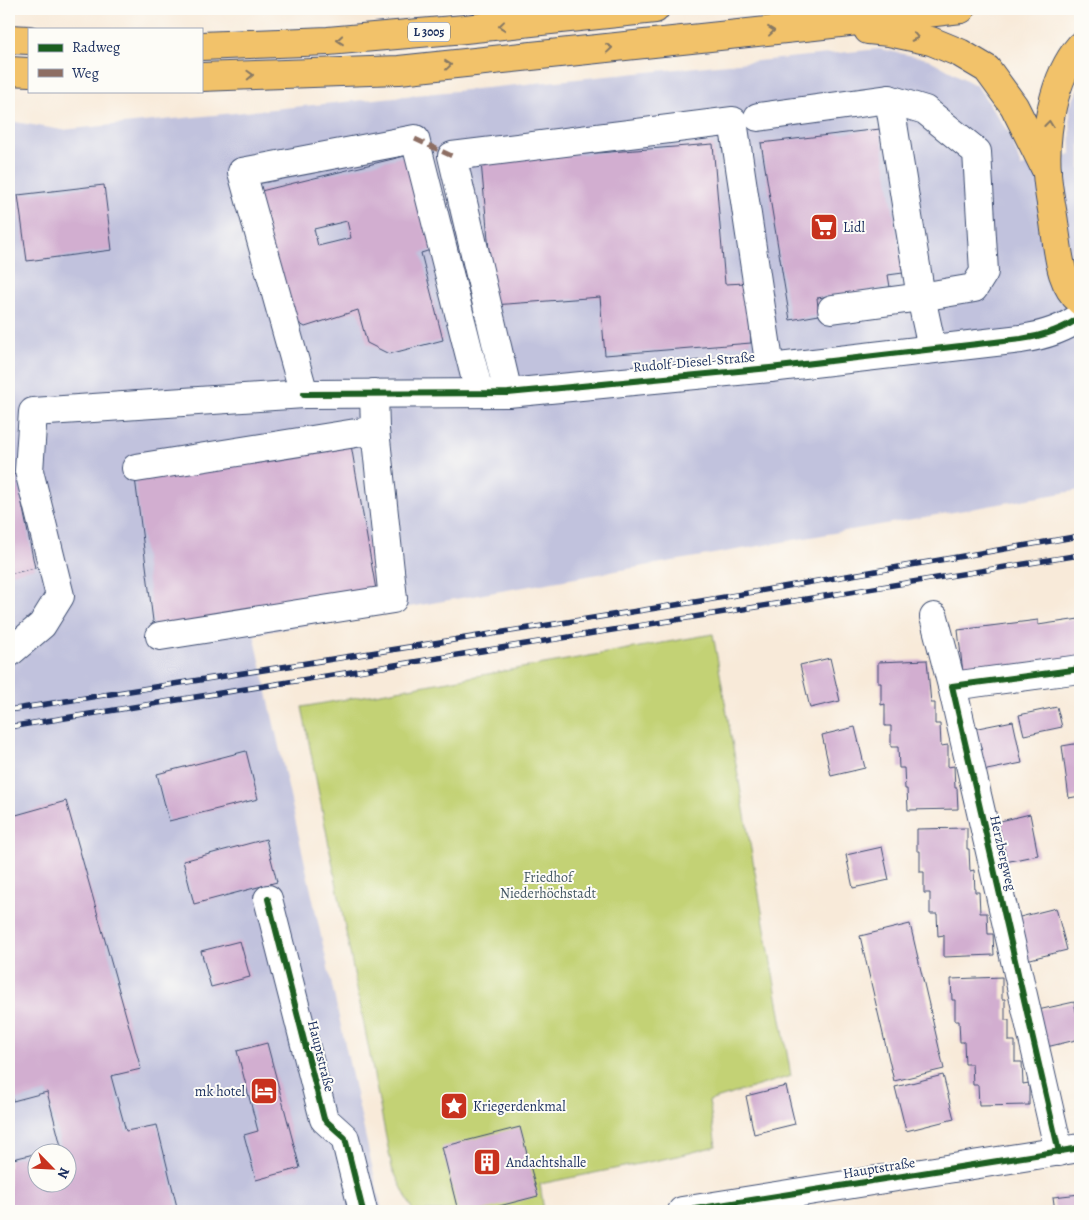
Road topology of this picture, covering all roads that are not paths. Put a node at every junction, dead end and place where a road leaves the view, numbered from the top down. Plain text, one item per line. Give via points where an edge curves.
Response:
1 (655, 9) edge
2 (961, 9) edge
3 (814, 26) junction
4 (9, 39) edge
5 (28, 40) edge
6 (202, 46) edge
7 (1080, 46) edge
8 (9, 71) edge
9 (28, 72) edge
10 (202, 77) edge
11 (889, 99) junction
12 (758, 117) dead end
13 (1047, 172) junction
14 (922, 297) junction
15 (1080, 301) edge
16 (832, 309) dead end
17 (1080, 317) edge
18 (932, 348) junction
19 (770, 368) junction
20 (480, 392) junction
21 (374, 393) junction
22 (508, 393) junction
23 (304, 394) junction
24 (375, 430) junction
25 (136, 468) dead end
26 (934, 617) dead end
27 (160, 636) dead end
28 (9, 653) edge
29 (1080, 669) edge
30 (952, 686) junction
31 (268, 899) dead end
32 (1069, 1150) edge
33 (736, 1207) edge
34 (363, 1211) edge
35 (682, 1211) edge

1 -> 6 highway, L 3005 via 328,41
2 - 3 highway
10 -> 3 highway via 399,70
3 -> 13 highway via 889,32 931,40 987,69 1014,106
4 - 5 highway
13 -> 7 highway via 1052,103 1063,73
8 - 9 highway
11 - 12 street
11 - 14 street
11 - 14 street via 925,110 977,152 984,272 974,288
13 - 15 highway via 1060,260 1066,283
14 - 16 street
14 - 18 street
17 - 18 street, Rudolf-Diesel-Straße via 1041,336
18 - 19 street, Rudolf-Diesel-Straße
19 - 22 street, Rudolf-Diesel-Straße
19 - 22 street via 733,121 452,156
20 - 21 street, Rudolf-Diesel-Straße
20 - 22 street, Rudolf-Diesel-Straße
20 - 23 street via 415,139 242,172
21 - 23 street, Rudolf-Diesel-Straße
21 - 24 street
23 - 28 street, Rudolf-Diesel-Straße via 33,412 29,471 60,596 42,625
24 - 25 street
24 - 27 street via 393,599
26 - 30 street, Herzbergweg
29 - 30 street
30 - 32 street, Herzbergweg
31 - 34 street, Hauptstraße via 324,1119 345,1138
32 - 33 street, Hauptstraße
33 - 35 street, Hauptstraße

